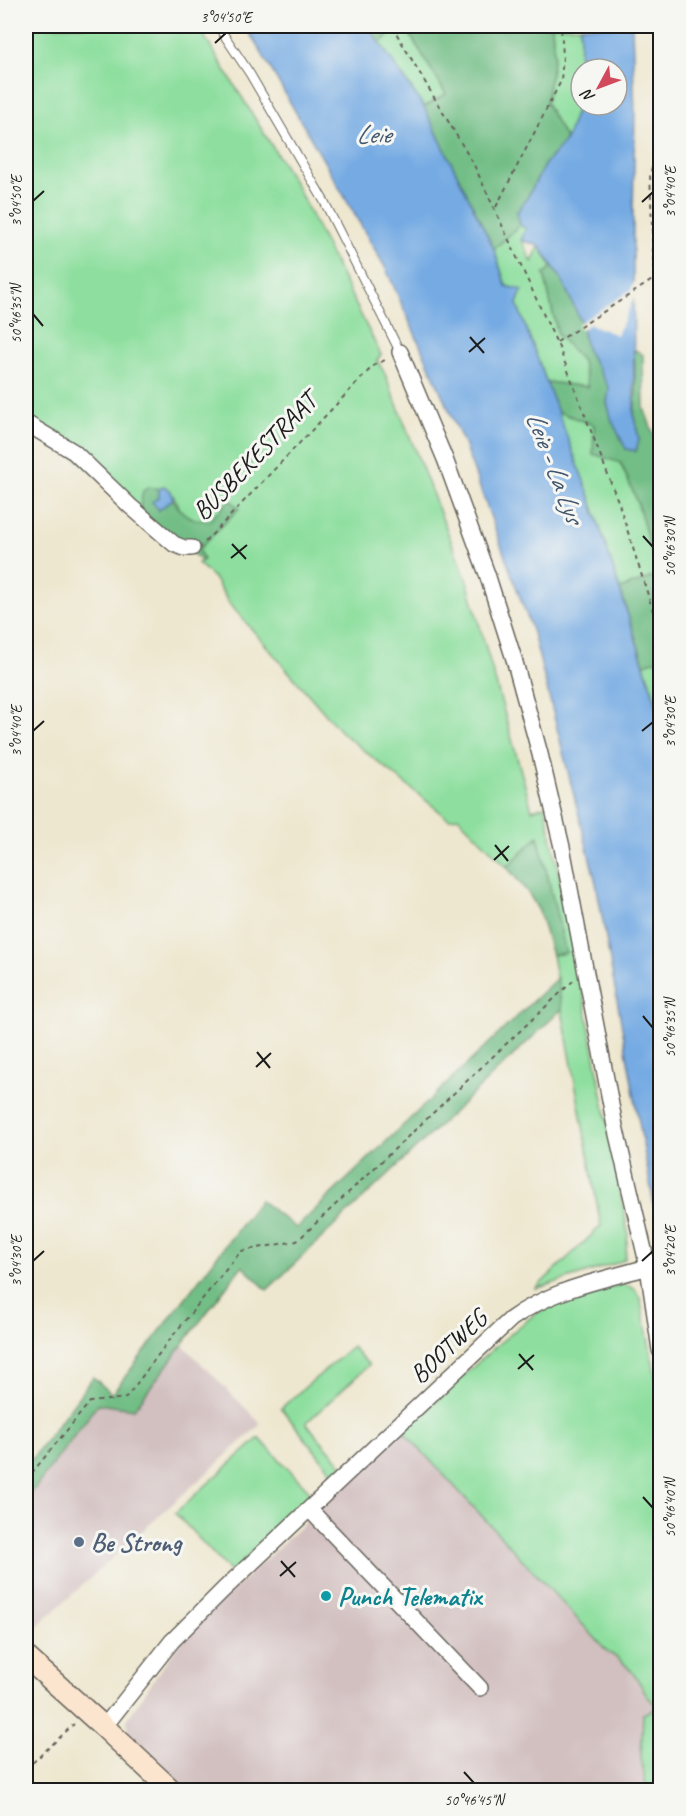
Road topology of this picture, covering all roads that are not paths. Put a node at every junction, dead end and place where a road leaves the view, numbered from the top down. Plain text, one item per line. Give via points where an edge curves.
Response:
1 (218, 26) edge
2 (400, 352) joint
3 (26, 423) edge
4 (192, 548) road end
5 (648, 1267) junction
6 (660, 1350) edge
7 (310, 1509) junction
8 (26, 1657) edge
9 (480, 1688) dead end
10 (104, 1727) junction
11 (171, 1791) edge

1 - 2 lane via 324,201
2 - 5 street via 445,459 514,658 562,847 615,1126
3 - 4 street, BUSBEKESTRAAT via 74,452 174,544
5 - 6 street
5 - 7 street, BOOTWEG via 562,1291 532,1304 511,1319
7 - 9 street
7 - 10 street, BOOTWEG via 172,1641
8 - 10 street
10 - 11 street

